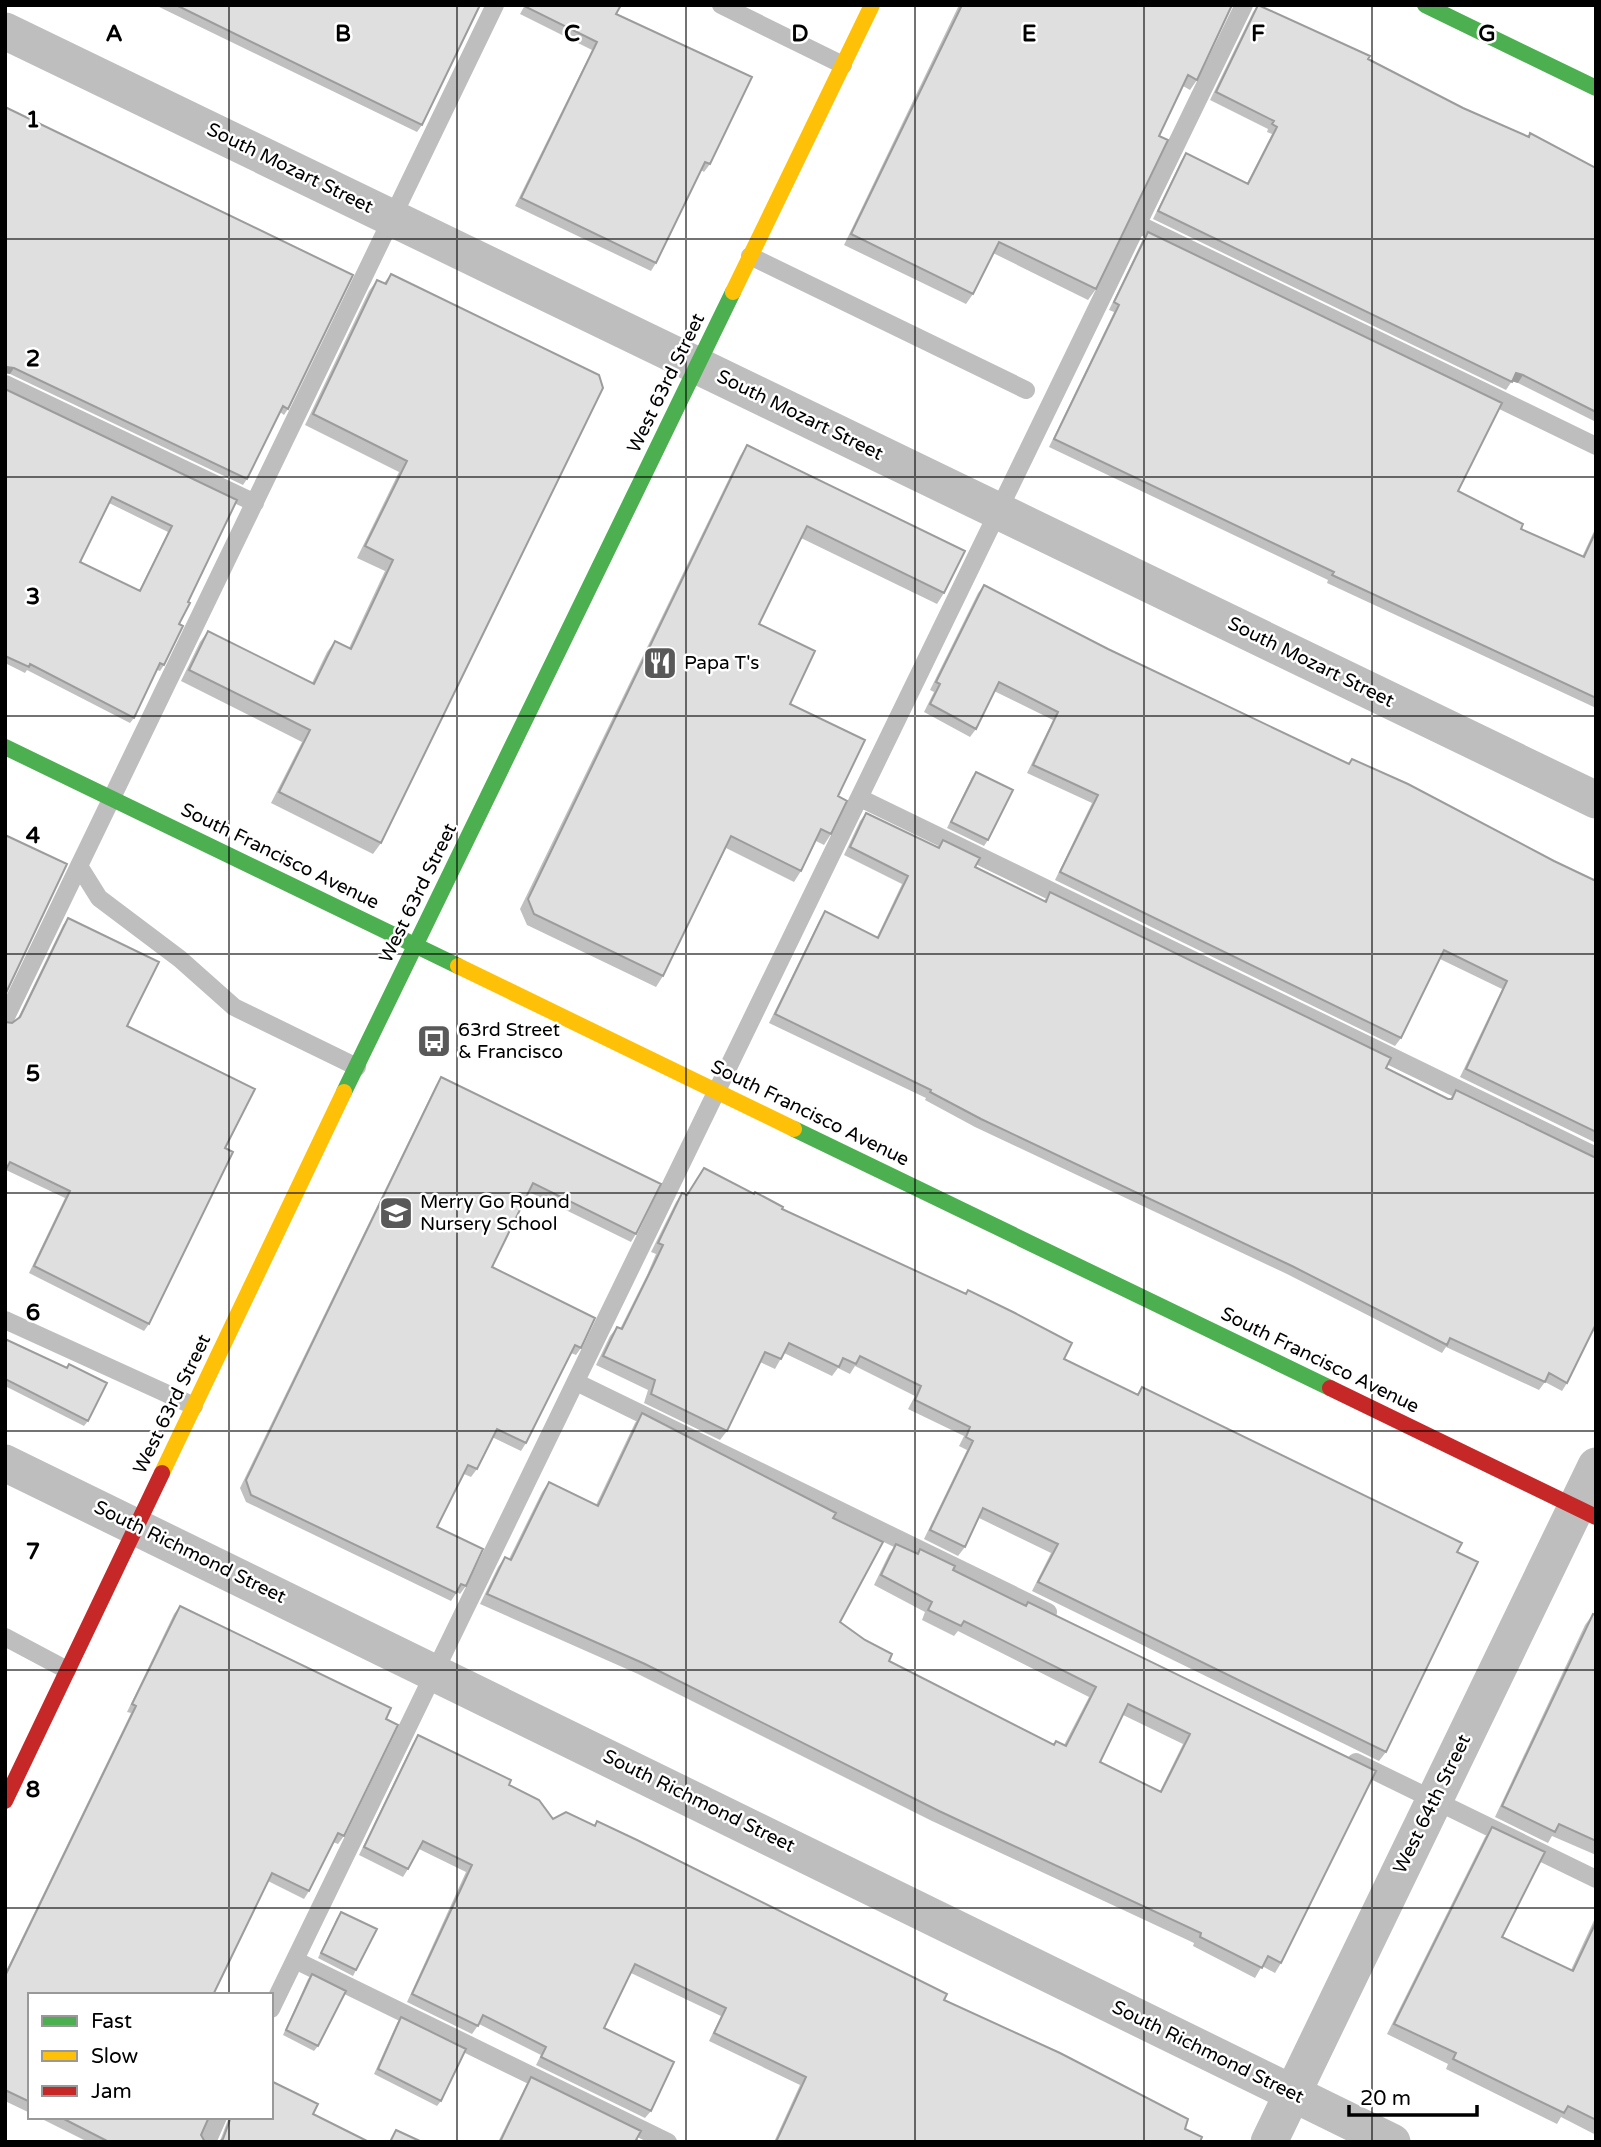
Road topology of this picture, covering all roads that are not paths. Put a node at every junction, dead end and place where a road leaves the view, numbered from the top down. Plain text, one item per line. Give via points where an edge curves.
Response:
1 (495, 5) edge
2 (721, 5) edge
3 (872, 5) edge
4 (1244, 5) edge
5 (1424, 5) edge
6 (5, 31) edge
7 (843, 65) junction
8 (1596, 88) edge
9 (392, 218) junction
10 (1138, 223) junction
11 (750, 256) junction
12 (698, 366) junction
13 (5, 384) edge
14 (1026, 390) dead end
15 (1596, 446) edge
16 (255, 503) junction
17 (998, 511) junction
18 (5, 747) edge
19 (860, 797) junction
20 (112, 799) junction
21 (1596, 800) edge
22 (79, 866) junction
23 (415, 945) junction
24 (5, 1018) edge
25 (357, 1067) junction
26 (717, 1091) junction
27 (1596, 1156) edge
28 (5, 1320) edge
29 (576, 1382) junction
30 (194, 1406) junction
31 (1596, 1466) edge
32 (10, 1470) edge
33 (1586, 1512) edge
34 (136, 1526) junction
35 (1065, 1620) edge
36 (5, 1637) edge
37 (67, 1670) junction
38 (435, 1671) junction
39 (1341, 1755) edge
40 (1434, 1800) junction
41 (5, 1801) edge
42 (1596, 1879) edge
43 (295, 1960) junction
44 (273, 2005) edge
45 (1292, 2093) junction
46 (217, 2119) edge
47 (206, 2142) edge
48 (668, 2142) edge
49 (1269, 2142) edge
50 (1392, 2142) edge

1 - 9 lane
2 - 7 lane
3 - 7 main road, West 63rd Street
4 - 10 lane
5 - 8 main road
6 - 9 street, South Mozart Street
7 - 11 main road, West 63rd Street
9 - 12 street, South Mozart Street
9 - 16 lane
10 - 15 lane
10 - 17 lane
11 - 12 main road, West 63rd Street
11 - 14 lane
12 - 17 street, South Mozart Street
12 - 23 main road, West 63rd Street
13 - 16 lane
16 - 20 lane
17 - 19 lane
17 - 21 street, South Mozart Street
18 - 20 main road, South Francisco Avenue
19 - 26 lane
19 - 27 lane
20 - 22 lane
20 - 23 main road, South Francisco Avenue
22 - 24 lane
22 - 25 lane via 99,898 234,1007
23 - 25 main road, West 63rd Street
23 - 26 main road, South Francisco Avenue
25 - 30 main road, West 63rd Street
26 - 29 lane
26 - 33 main road, South Francisco Avenue
28 - 30 lane
29 - 35 lane
29 - 38 lane
30 - 34 main road, West 63rd Street
31 - 33 street, West 64th Street
32 - 34 street, South Richmond Street
33 - 40 street, West 64th Street
34 - 37 main road, West 63rd Street
34 - 38 street, South Richmond Street
36 - 37 lane
37 - 41 main road, West 63rd Street
38 - 43 lane
38 - 45 street, South Richmond Street
39 - 40 lane
40 - 42 lane
40 - 45 street, West 64th Street
43 - 44 lane
43 - 48 lane
45 - 49 street, West 64th Street
45 - 50 street, South Richmond Street
46 - 47 lane

